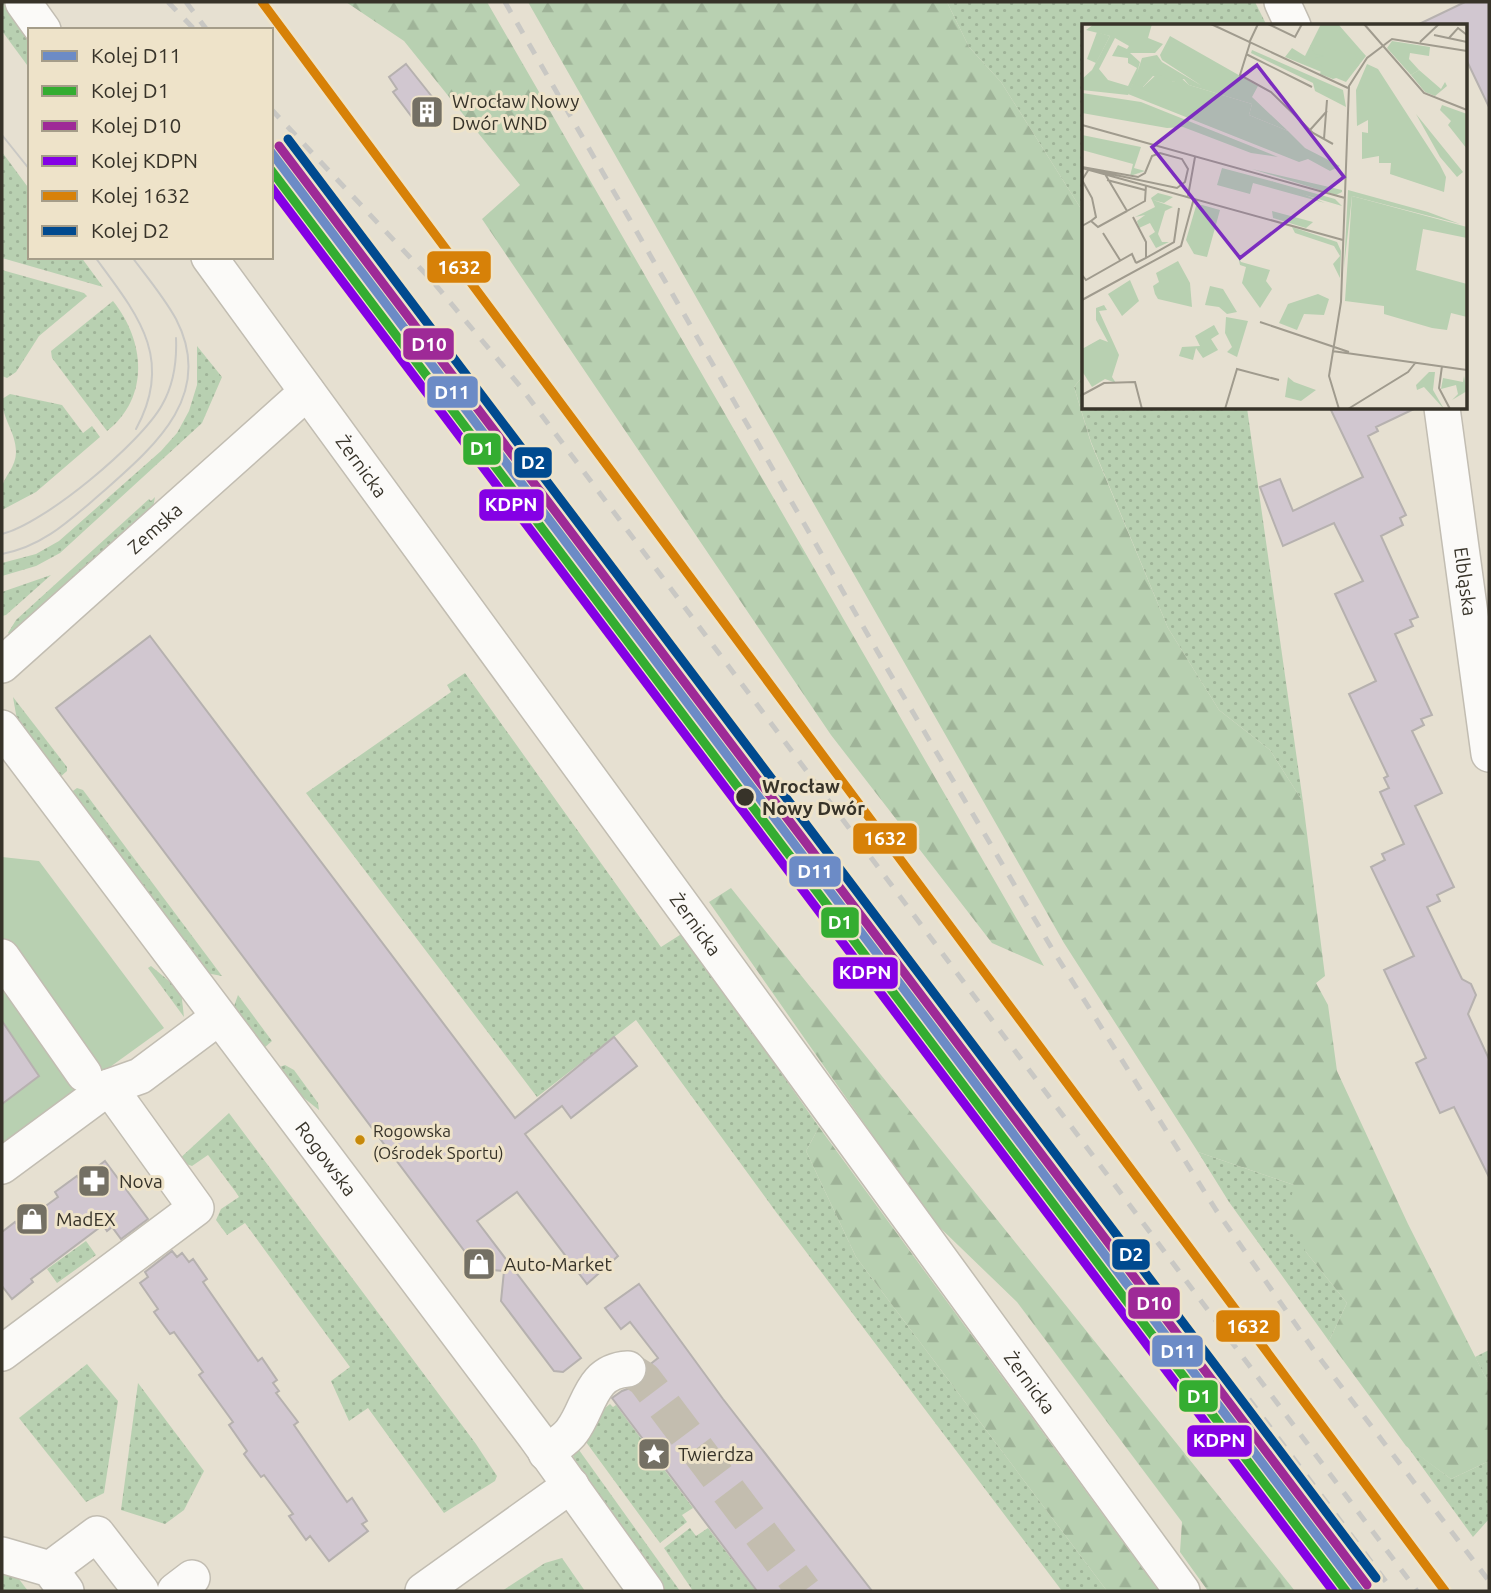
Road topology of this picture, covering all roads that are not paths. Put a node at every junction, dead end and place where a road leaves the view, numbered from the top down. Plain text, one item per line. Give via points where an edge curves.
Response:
1 (23, 2) edge
2 (1282, 2) edge
3 (1292, 24) edge
4 (42, 28) edge
5 (210, 259) edge
6 (306, 392) junction
7 (1442, 410) edge
8 (2, 665) edge
9 (5, 741) edge
10 (1489, 754) edge
11 (2, 957) edge
12 (219, 1017) junction
13 (96, 1080) junction
14 (2, 1166) edge
15 (2, 1353) edge
16 (628, 1370) dead end
17 (546, 1453) junction
18 (571, 1485) junction
19 (2, 1555) edge
20 (58, 1580) edge
21 (141, 1591) edge
22 (424, 1591) edge
23 (646, 1591) edge
24 (1182, 1591) edge

1 - 4 street
2 - 3 street
5 - 6 street, Żernicka
6 - 8 street, Zemska
6 - 24 street, Żernicka
7 - 10 street, Elbląska
9 - 12 street, Rogowska
11 - 13 street
12 - 13 street via 140,1076
12 - 17 street, Rogowska
13 - 14 street
13 - 15 street via 196,1208
16 - 17 street via 600,1381 571,1432
17 - 18 street, Rogowska
18 - 22 street
18 - 23 street, Rogowska
19 - 20 street
20 - 21 street via 97,1534

